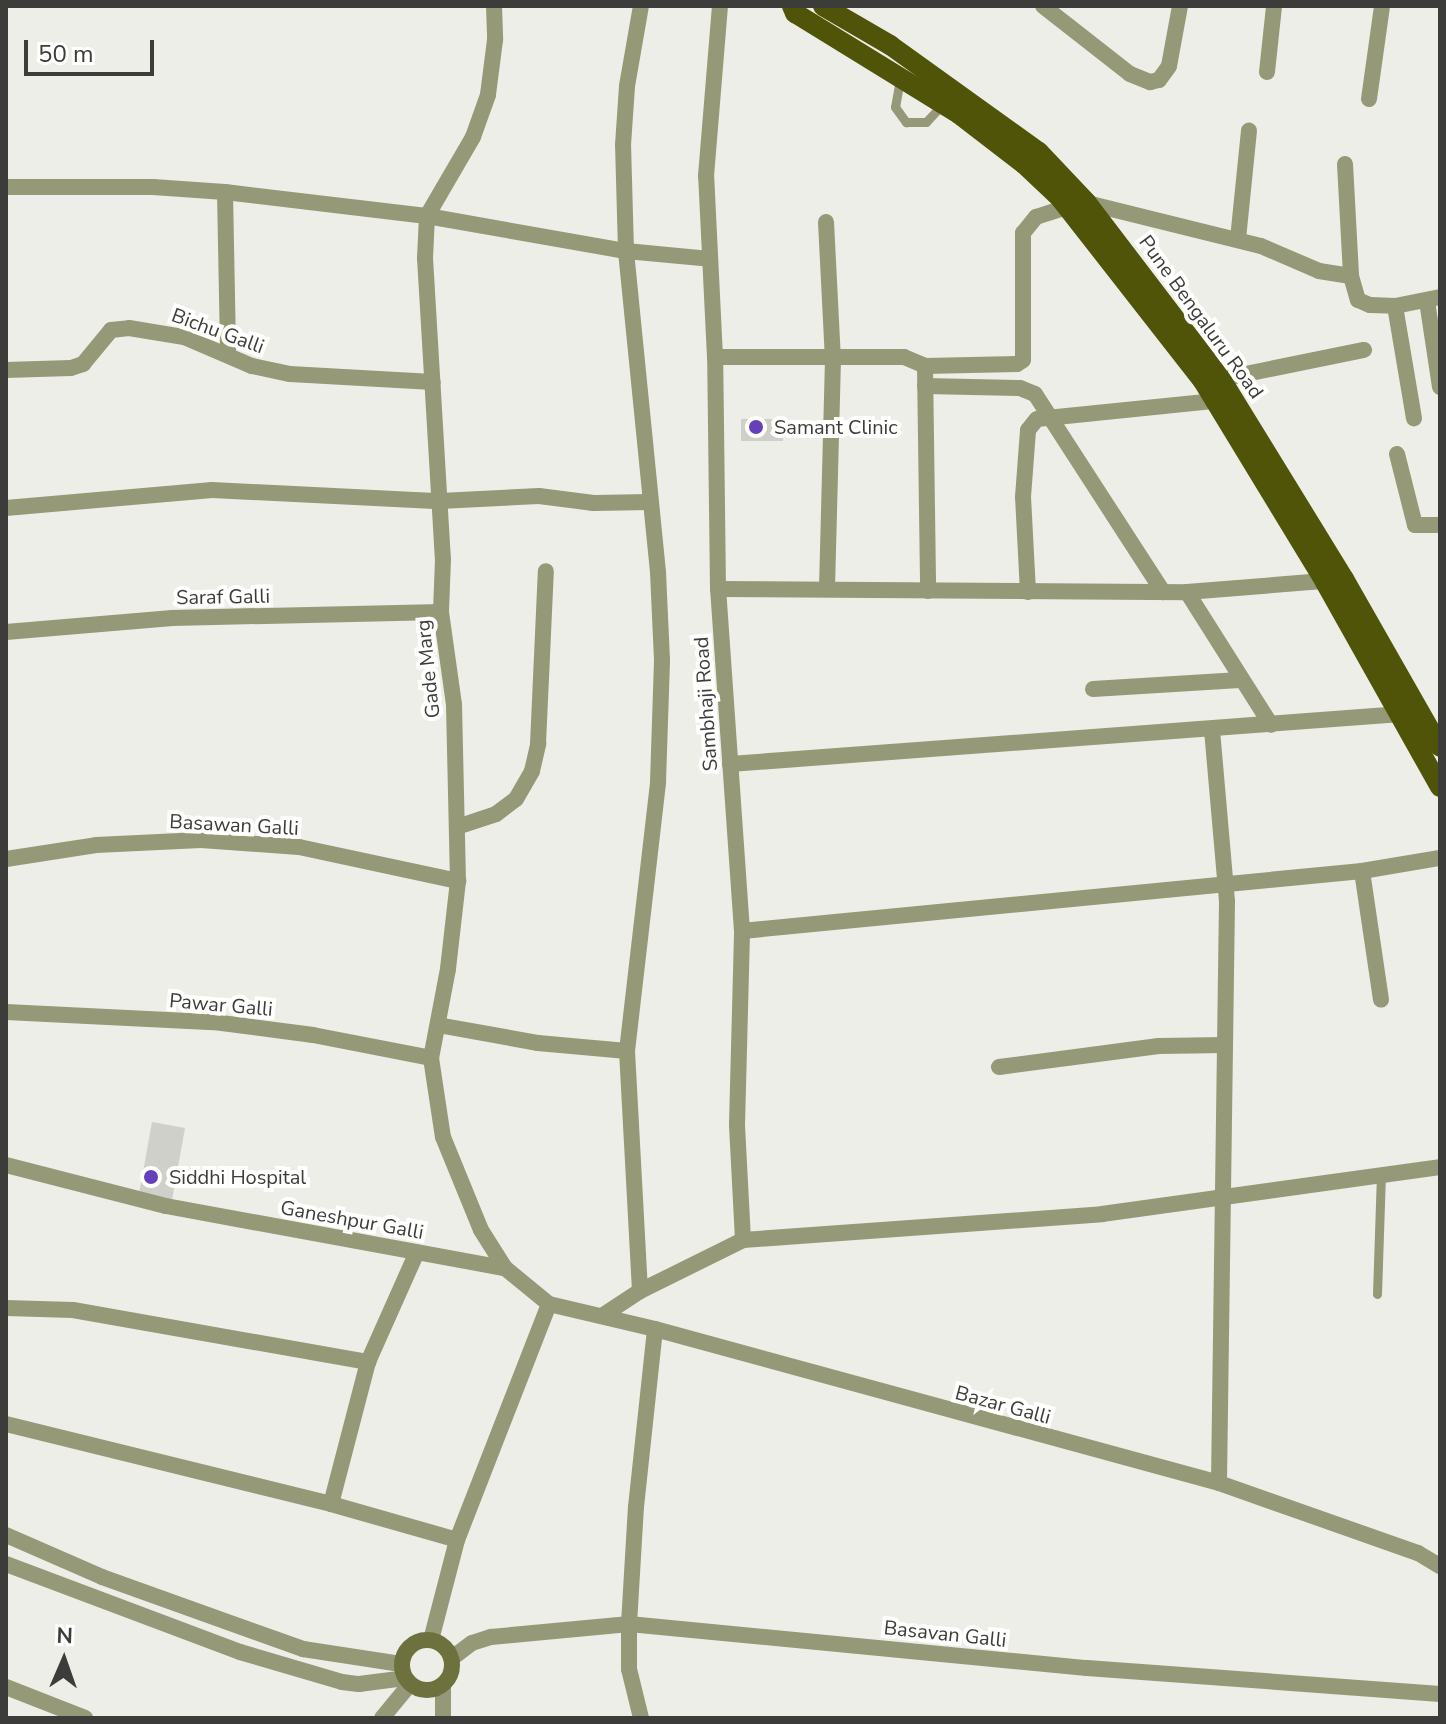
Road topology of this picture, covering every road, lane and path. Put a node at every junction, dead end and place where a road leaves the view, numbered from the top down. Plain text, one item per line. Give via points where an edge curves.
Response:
1 (494, 6) edge
2 (641, 6) edge
3 (720, 6) edge
4 (792, 6) edge
5 (823, 6) edge
6 (1043, 6) edge
7 (1180, 6) edge
8 (1274, 6) edge
9 (1382, 6) edge
10 (1267, 72) dead end
11 (901, 76) junction
12 (1369, 99) dead end
13 (943, 103) junction
14 (1249, 131) dead end
15 (1345, 164) dead end
16 (6, 187) edge
17 (225, 192) junction
18 (1087, 203) junction
19 (1067, 207) junction
20 (427, 216) junction
21 (826, 222) dead end
22 (1238, 239) junction
23 (626, 251) junction
24 (710, 259) junction
25 (1351, 276) junction
26 (1433, 299) edge
27 (1395, 306) junction
28 (1364, 350) dead end
29 (228, 355) junction
30 (715, 357) junction
31 (833, 359) junction
32 (925, 366) junction
33 (6, 370) edge
34 (1221, 379) junction
35 (433, 382) junction
36 (925, 386) junction
37 (1440, 387) edge
38 (1215, 401) junction
39 (1050, 417) junction
40 (1414, 418) dead end
41 (1397, 454) dead end
42 (440, 501) junction
43 (650, 502) junction
44 (6, 508) edge
45 (1440, 525) edge
46 (546, 571) dead end
47 (1335, 580) junction
48 (718, 589) junction
49 (827, 589) junction
50 (928, 591) junction
51 (1028, 592) junction
52 (1163, 592) junction
53 (1187, 592) junction
54 (441, 612) junction
55 (6, 632) edge
56 (1240, 680) junction
57 (1093, 689) dead end
58 (1401, 714) junction
59 (1271, 725) junction
60 (1212, 730) junction
61 (1440, 747) edge
62 (730, 764) junction
63 (1440, 787) edge
64 (457, 827) junction
65 (1440, 858) edge
66 (6, 859) edge
67 (1362, 871) junction
68 (458, 881) junction
69 (1223, 883) junction
70 (742, 931) junction
71 (1381, 1000) dead end
72 (6, 1012) edge
73 (438, 1025) junction
74 (1225, 1045) junction
75 (627, 1051) junction
76 (431, 1058) junction
77 (999, 1067) dead end
78 (6, 1165) edge
79 (1440, 1167) edge
80 (1381, 1175) junction
81 (1224, 1197) junction
82 (743, 1240) junction
83 (417, 1252) junction
84 (505, 1268) junction
85 (640, 1291) junction
86 (1377, 1294) dead end
87 (549, 1304) junction
88 (6, 1308) edge
89 (602, 1316) junction
90 (655, 1329) junction
91 (368, 1362) junction
92 (6, 1424) edge
93 (1219, 1483) junction
94 (331, 1504) junction
95 (6, 1535) edge
96 (457, 1540) junction
97 (6, 1564) edge
98 (1440, 1566) edge
99 (629, 1624) junction
100 (431, 1640) junction
101 (452, 1658) junction
102 (405, 1676) junction
103 (443, 1685) junction
104 (6, 1687) edge
105 (1440, 1694) edge
106 (85, 1718) edge
107 (382, 1718) edge
108 (443, 1718) edge
109 (641, 1718) edge

1 - 20 street, Gade Marg via 488,95 473,137
2 - 23 street via 623,145
3 - 24 street, Sambhaji Road via 706,176
4 - 11 main road via 795,13
5 - 18 main road, Pune Bengaluru Road via 890,45 1039,152
6 - 7 street via 1130,74 1150,82 1159,80 1169,66
8 - 10 street
9 - 12 street
11 - 13 main road
11 - 13 lane via 895,107 906,122 926,122
13 - 19 main road via 1024,164
14 - 22 street
15 - 25 street
16 - 17 street
17 - 20 street
17 - 29 street
18 - 22 street
18 - 34 main road, Pune Bengaluru Road
19 - 32 street via 1036,217 1023,233 1023,360
19 - 38 main road
20 - 23 street
20 - 35 street, Gade Marg
21 - 31 street
22 - 25 street via 1319,271
23 - 24 street
23 - 43 street
24 - 30 street, Sambhaji Road
25 - 27 street via 1354,293 1363,303
26 - 27 street
26 - 37 street
27 - 40 street
28 - 34 street
29 - 33 street, Bichu Galli via 184,337 129,328 111,330 83,364
29 - 35 street, Bichu Galli via 290,374
30 - 31 street
30 - 48 street, Sambhaji Road
31 - 32 street via 904,357
31 - 49 street
32 - 36 street
34 - 47 main road, Pune Bengaluru Road
35 - 42 street, Gade Marg
36 - 39 street via 1030,390
36 - 50 street
38 - 39 street
38 - 47 main road
39 - 51 street via 1037,419 1026,440
39 - 52 street
41 - 45 street via 1415,525
42 - 43 street via 539,496 594,503
42 - 44 street via 212,490
42 - 54 street, Gade Marg
43 - 75 street via 662,660 658,782
46 - 64 street via 538,744 532,771 516,799 496,814
47 - 53 street
47 - 58 main road
47 - 61 main road, Pune Bengaluru Road
48 - 49 street
48 - 62 street, Sambhaji Road
49 - 50 street
50 - 51 street
51 - 52 street
52 - 53 street
53 - 56 street
54 - 55 street, Saraf Galli via 172,618
54 - 64 street, Gade Marg via 454,705
56 - 57 street
56 - 59 street
58 - 59 street
58 - 63 main road
59 - 60 street
60 - 62 street
60 - 69 street
62 - 70 street, Sambhaji Road
64 - 68 street, Gade Marg
65 - 67 street
66 - 68 street, Basawan Galli via 96,845 201,840 299,847
67 - 69 street
67 - 71 street
68 - 73 street, Gade Marg
69 - 70 street
69 - 74 street
70 - 82 street, Sambhaji Road via 737,1125
72 - 76 street, Pawar Galli via 214,1022
73 - 75 street via 538,1043
73 - 76 street, Gade Marg
74 - 77 street via 1095,1052
74 - 81 street
75 - 85 street
76 - 84 street, Gade Marg via 443,1137 464,1195
78 - 83 street, Ganeshpur Galli via 166,1206
79 - 80 street
80 - 81 street
80 - 86 lane
81 - 82 street via 1102,1214
81 - 93 street
82 - 85 street
83 - 84 street, Ganeshpur Galli
83 - 91 street
84 - 87 street, Gade Marg
85 - 89 street
87 - 89 street, Bazar Galli
87 - 96 street
88 - 91 street via 73,1310
89 - 90 street, Bazar Galli
90 - 93 street, Bazar Galli
90 - 99 street
91 - 94 street
92 - 94 street
93 - 98 street, Bazar Galli
94 - 96 street
95 - 102 street via 102,1577 303,1649
96 - 100 street
97 - 102 street via 240,1652 342,1682 369,1684
99 - 101 street, Basavan Galli via 491,1637
99 - 105 street, Basavan Galli via 1087,1668
99 - 109 street via 629,1669
100 - 101 main road
100 - 102 main road via 410,1646
101 - 103 main road
102 - 103 main road via 423,1690
102 - 107 street
103 - 108 street
104 - 106 street

